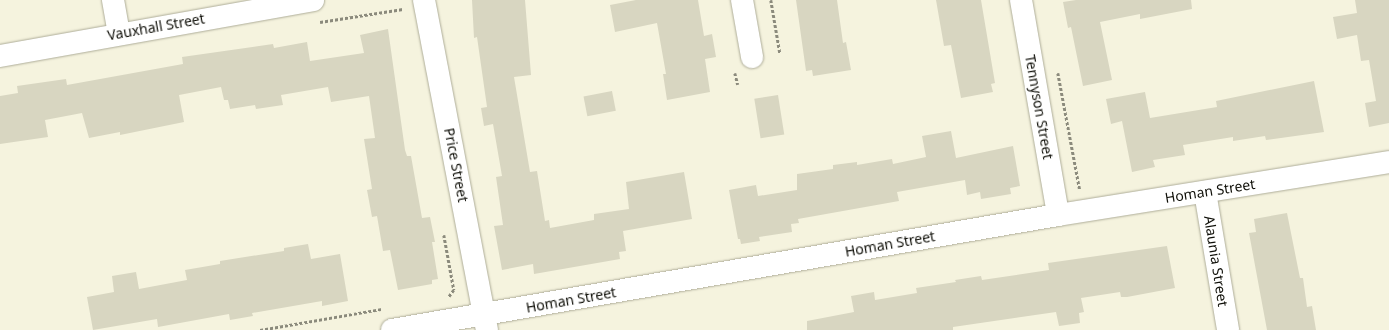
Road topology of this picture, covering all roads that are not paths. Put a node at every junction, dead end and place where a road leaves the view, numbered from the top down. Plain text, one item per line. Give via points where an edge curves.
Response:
1 (113, 0) edge
2 (313, 0) edge
3 (424, 0) edge
4 (742, 0) edge
5 (1021, 0) edge
6 (119, 33) junction
7 (0, 56) edge
8 (752, 57) dead end
9 (1389, 162) edge
10 (1205, 192) junction
11 (1058, 215) junction
12 (486, 322) edge
13 (392, 330) edge
14 (1228, 330) edge

1 - 6 street
2 - 6 street, Vauxhall Street
3 - 12 street, Price Street
4 - 8 street
5 - 11 street, Tennyson Street
6 - 7 street, Vauxhall Street
9 - 10 street, Homan Street
10 - 11 street, Homan Street
10 - 14 street, Alaunia Street
11 - 12 street, Homan Street
12 - 13 street, Homan Street

